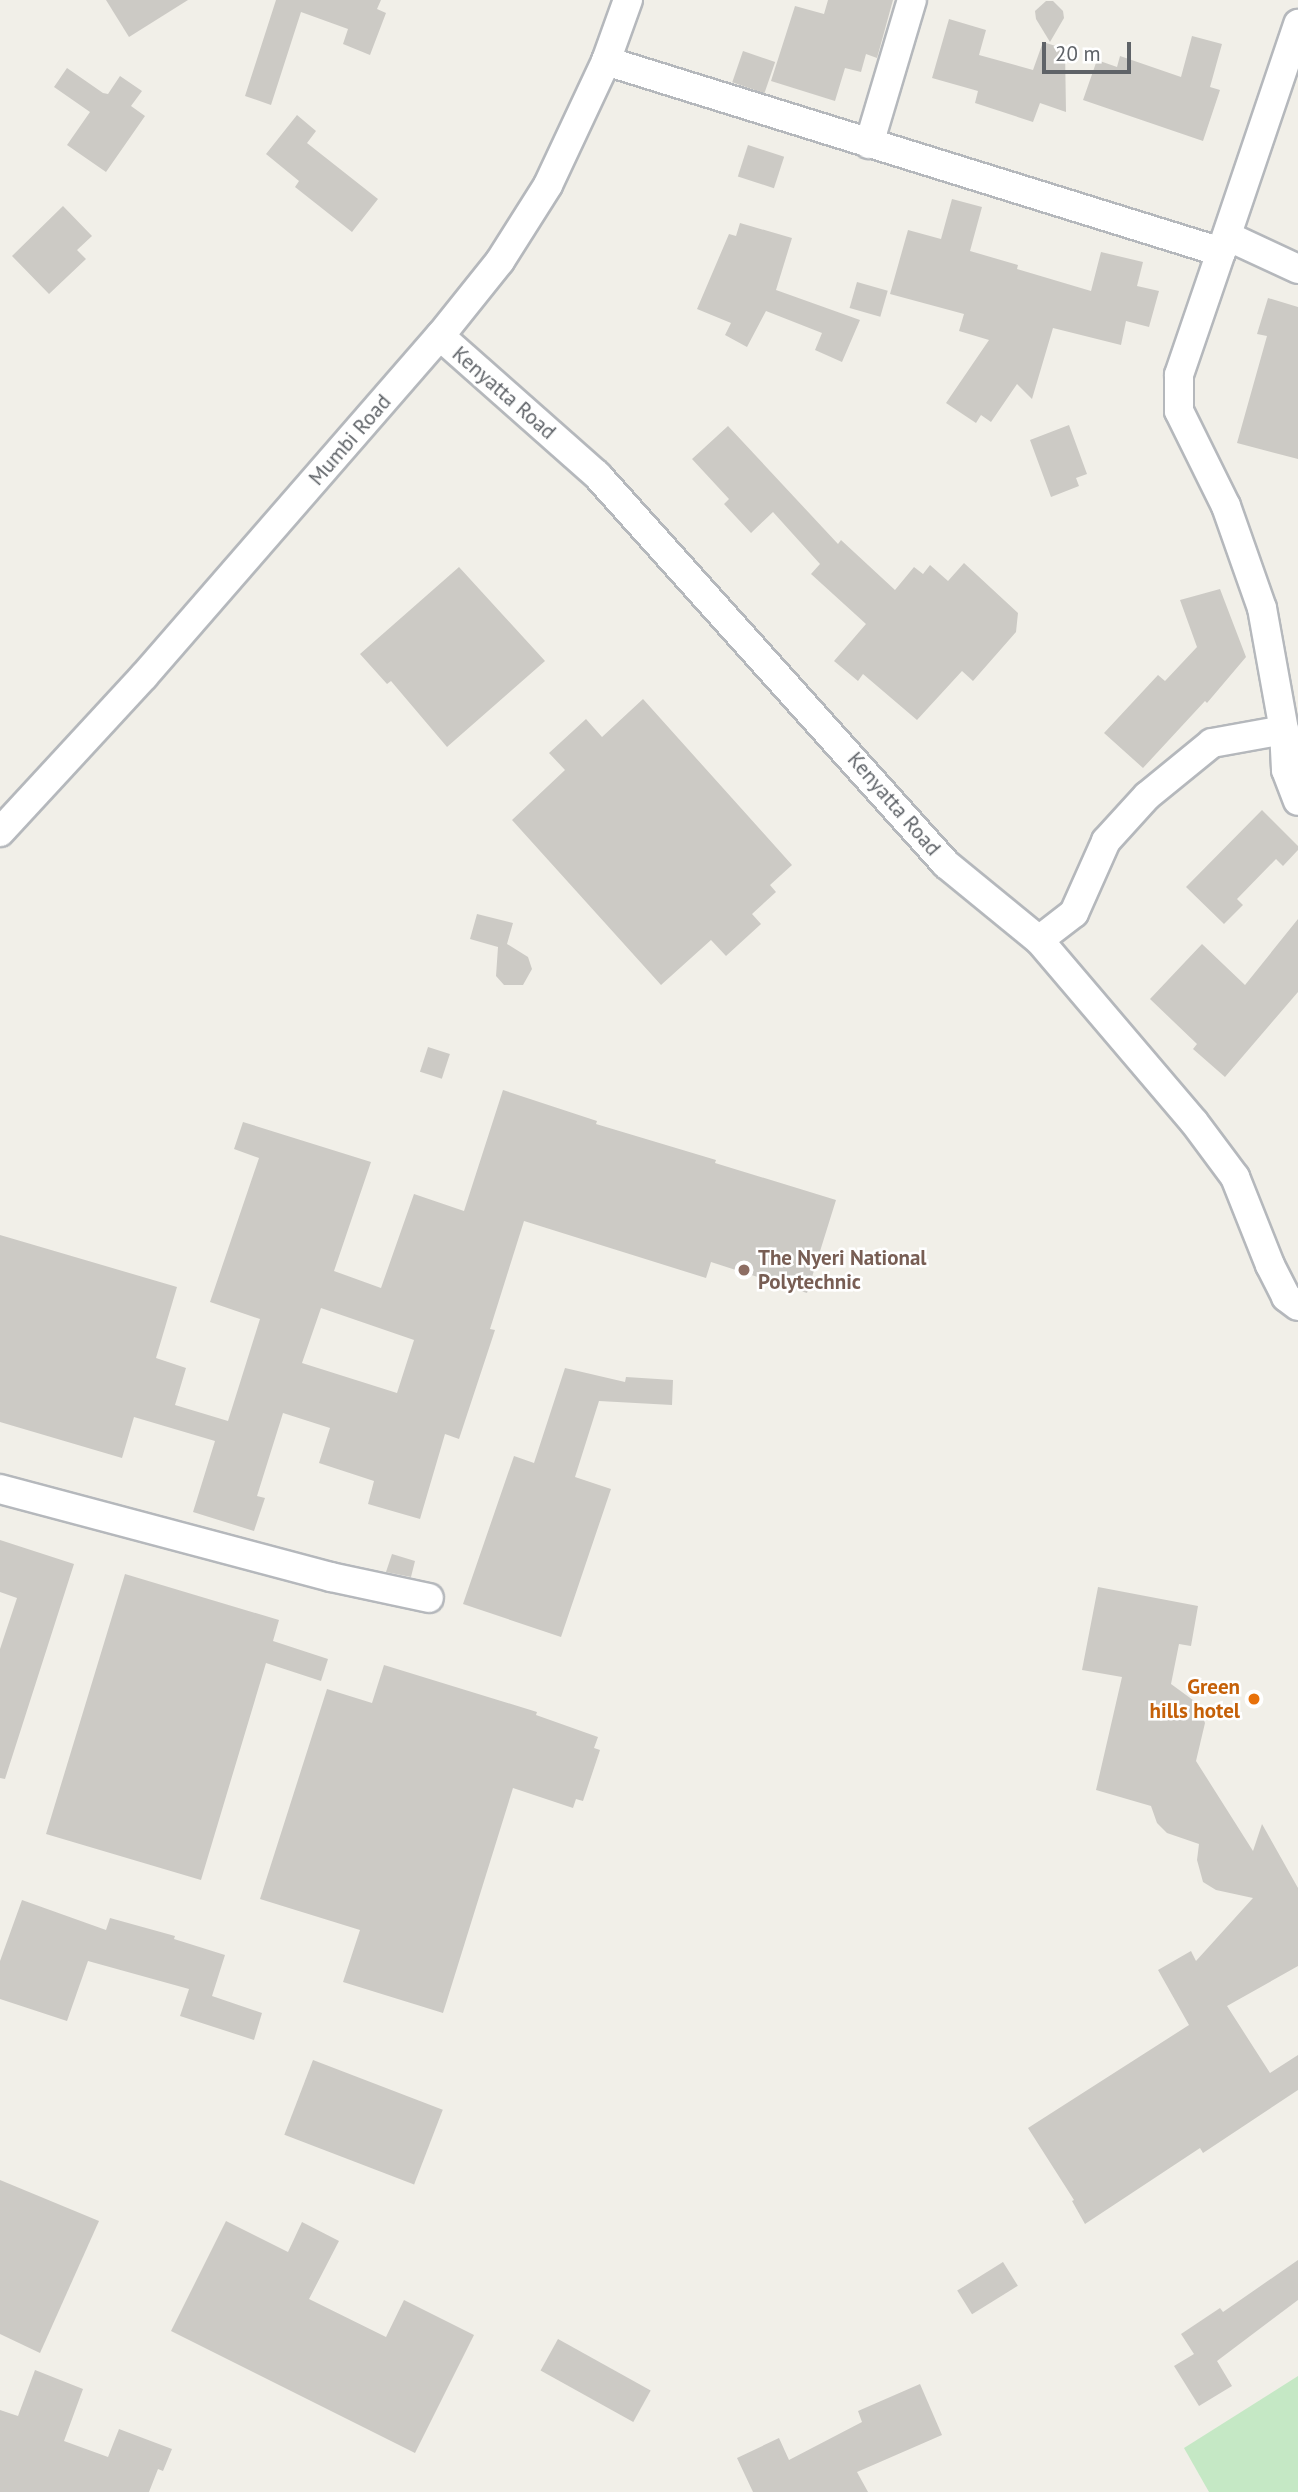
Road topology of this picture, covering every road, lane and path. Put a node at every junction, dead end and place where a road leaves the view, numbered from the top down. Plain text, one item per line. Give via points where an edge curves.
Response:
1 (628, 0) edge
2 (912, 0) edge
3 (1298, 24) edge
4 (606, 61) junction
5 (869, 144) junction
6 (1224, 244) junction
7 (1298, 269) edge
8 (440, 336) junction
9 (1284, 730) junction
10 (1298, 801) edge
11 (0, 832) edge
12 (1039, 940) junction
13 (1298, 1306) edge
14 (0, 1489) edge
15 (429, 1598) dead end

1 - 4 street, Mumbi Road
2 - 5 street
3 - 6 street
4 - 5 street
4 - 8 street, Mumbi Road via 548,185 500,261
5 - 6 street
6 - 7 street
6 - 9 street via 1179,375 1179,411 1226,506 1262,608
8 - 11 street, Mumbi Road via 144,676
8 - 12 street, Kenyatta Road via 597,475 946,864
9 - 10 street via 1286,770
9 - 12 street via 1212,743 1147,796 1106,841 1074,913
12 - 13 street, Kenyatta Road via 1235,1177 1270,1265 1286,1297
14 - 15 street via 331,1577

